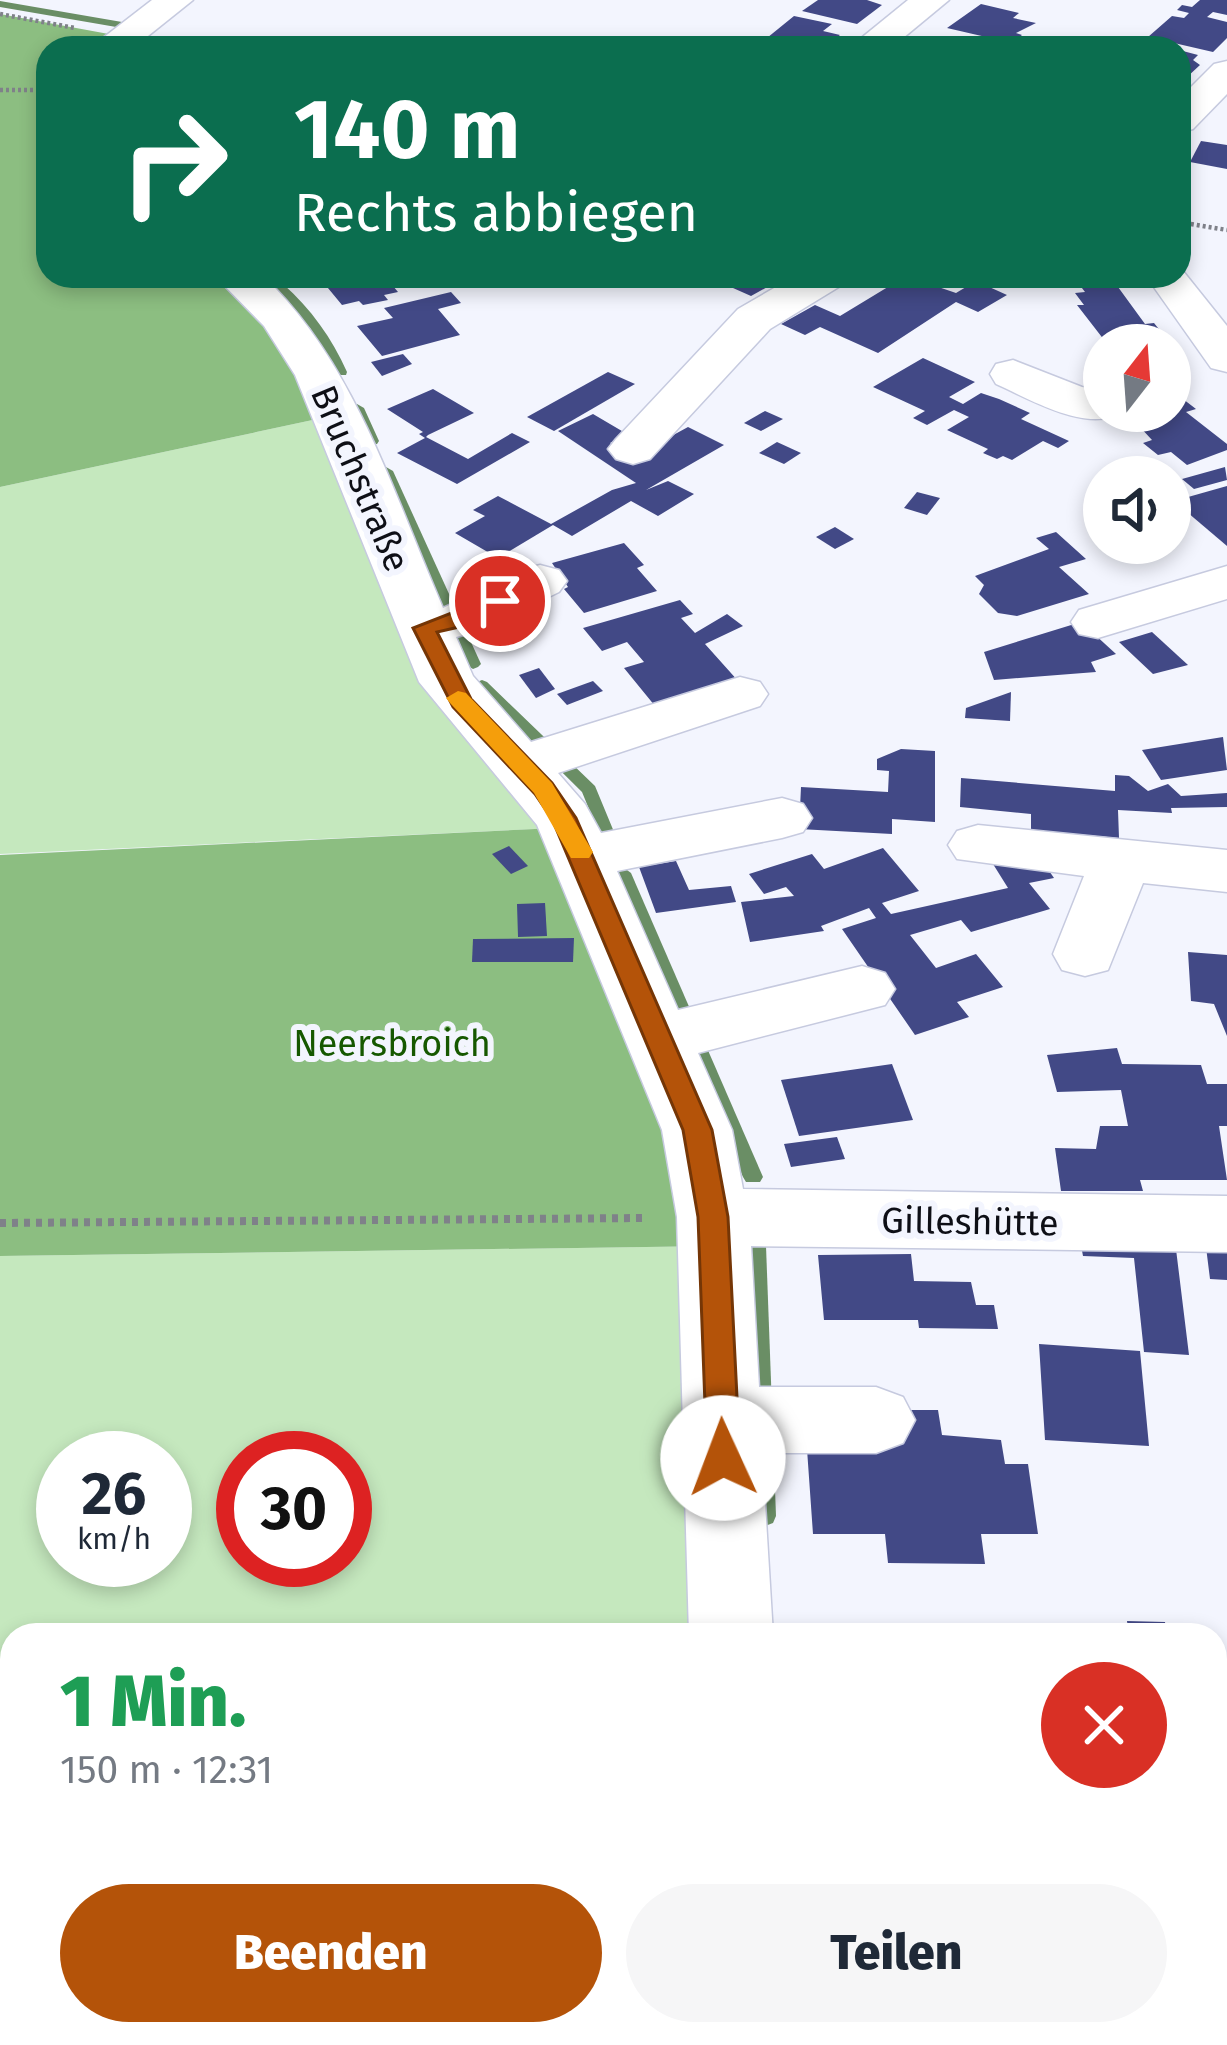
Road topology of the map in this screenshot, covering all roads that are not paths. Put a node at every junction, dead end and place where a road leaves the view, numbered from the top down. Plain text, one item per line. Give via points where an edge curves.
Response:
1 (175, 0) edge
2 (931, 0) edge
3 (125, 36) edge
4 (884, 36) edge
5 (1227, 72) edge
6 (1191, 109) edge
7 (1191, 282) edge
8 (250, 288) edge
9 (806, 288) edge
10 (1177, 288) edge
11 (1227, 290) edge
12 (1220, 348) edge
13 (1191, 359) edge
14 (1013, 374) dead end
15 (1083, 402) edge
16 (633, 449) dead end
17 (540, 581) dead end
18 (1227, 582) edge
19 (1098, 622) dead end
20 (443, 624) junction
21 (740, 694) dead end
22 (540, 759) junction
23 (782, 818) dead end
24 (978, 845) dead end
25 (605, 852) junction
26 (1121, 860) junction
27 (1227, 871) edge
28 (1085, 954) dead end
29 (862, 989) dead end
30 (682, 1034) junction
31 (713, 1217) junction
32 (1227, 1224) edge
33 (750, 1419) junction
34 (876, 1420) dead end
35 (732, 1623) edge

1 - 3 street
2 - 4 street
5 - 6 street
7 - 11 street
8 - 20 street, Bruchstraße via 281,318 318,375
9 - 16 street via 754,320
10 - 12 street
12 - 13 street
14 - 15 street
17 - 20 street
18 - 19 street
20 - 22 street, Bruchstraße via 451,688
21 - 22 street
22 - 25 street, Bruchstraße via 554,802
23 - 25 street
24 - 26 street
25 - 30 street, Bruchstraße
26 - 27 street
26 - 28 street
29 - 30 street
30 - 31 street, Bruchstraße
31 - 32 street, Gilleshütte
31 - 33 street, Bruchstraße
33 - 34 street
33 - 35 street, Bruchstraße

